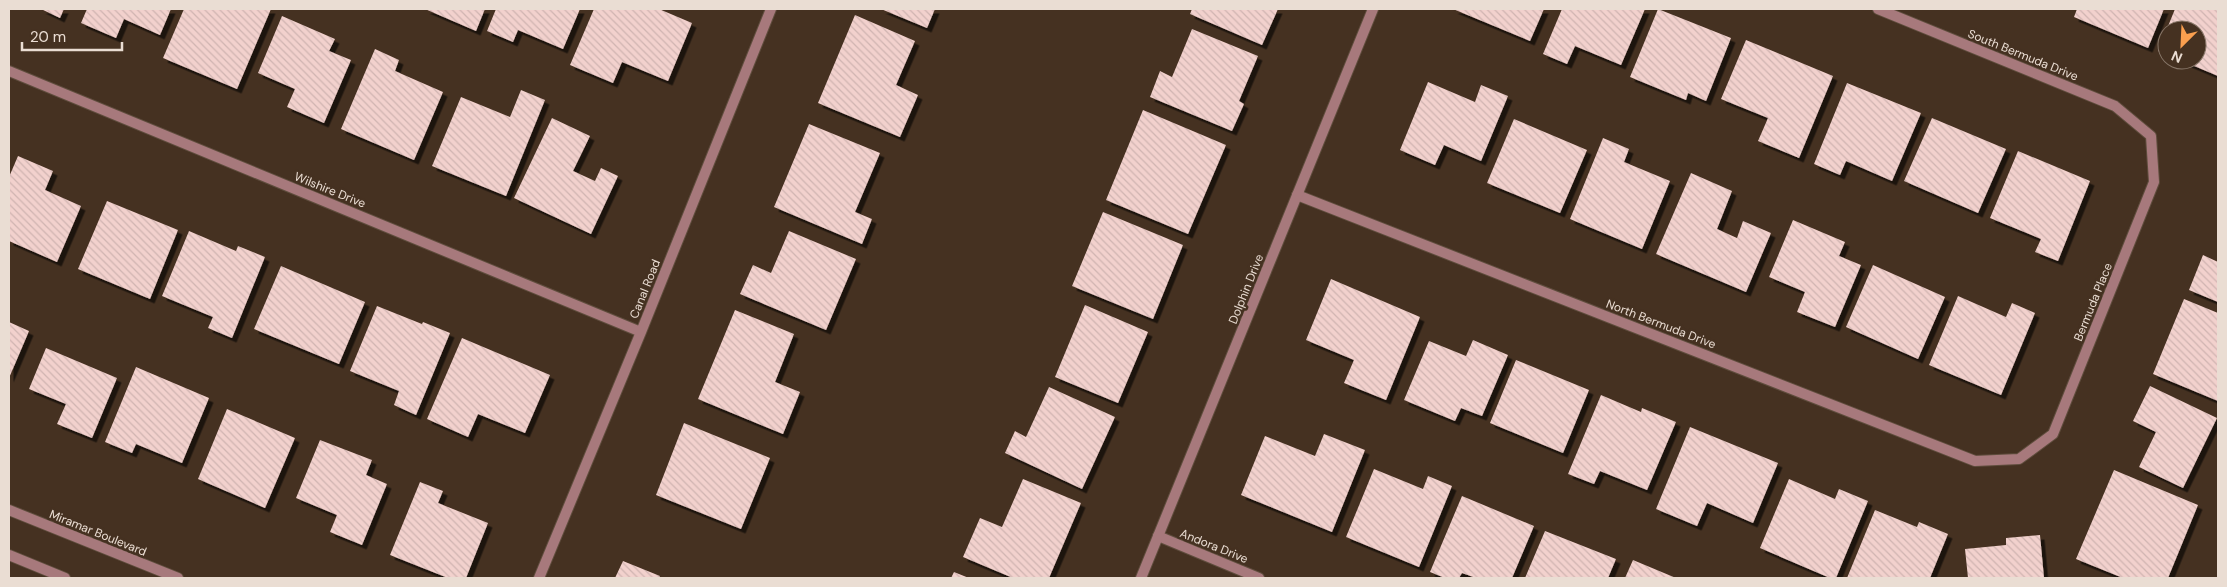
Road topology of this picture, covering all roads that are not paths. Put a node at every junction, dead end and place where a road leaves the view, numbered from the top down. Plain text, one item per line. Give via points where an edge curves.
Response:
1 (771, 9) edge
2 (1373, 9) edge
3 (1878, 9) edge
4 (9, 71) edge
5 (2151, 136) joint
6 (1297, 195) junction
7 (641, 332) junction
8 (2019, 460) joint
9 (9, 510) edge
10 (1158, 536) junction
11 (9, 555) edge
12 (65, 578) edge
13 (178, 578) edge
14 (539, 578) edge
15 (1141, 578) edge
16 (1259, 578) edge

1 - 7 street, Canal Road
2 - 6 street, Dolphin Drive
3 - 5 street, South Bermuda Drive via 2115,106
4 - 7 street, Wilshire Drive
5 - 8 street, Bermuda Place via 2154,182 2053,434
6 - 8 street, North Bermuda Drive via 1975,461
6 - 10 street, Dolphin Drive
7 - 14 street, Canal Road
9 - 13 street, Miramar Boulevard
10 - 15 street, Dolphin Drive
10 - 16 street, Andora Drive
11 - 12 street

